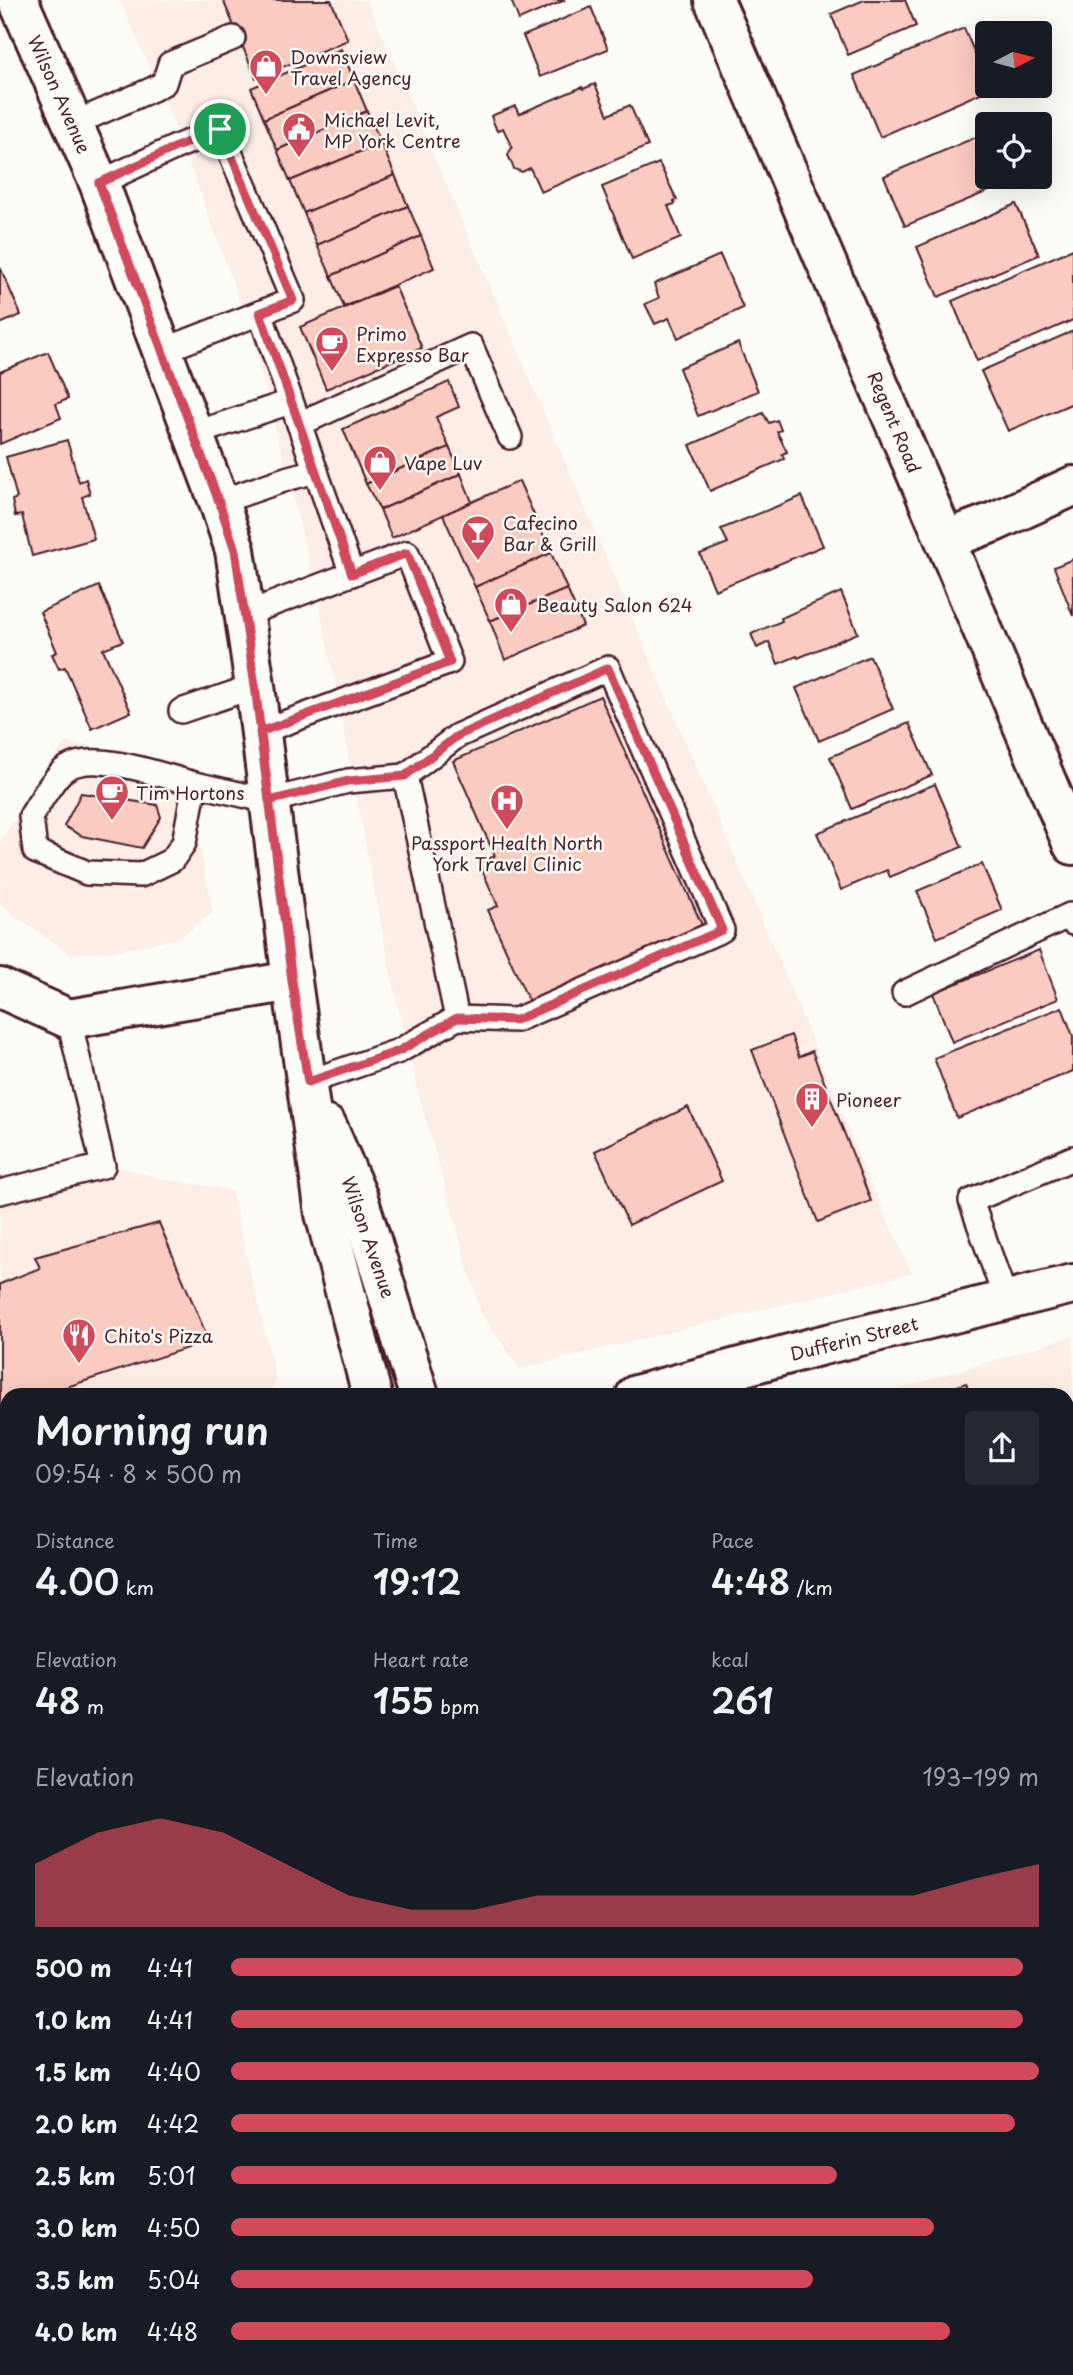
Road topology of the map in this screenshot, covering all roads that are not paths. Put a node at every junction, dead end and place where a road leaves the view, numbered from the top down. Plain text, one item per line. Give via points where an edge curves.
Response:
1 (18, 0) edge
2 (714, 0) edge
3 (233, 38) dead end
4 (73, 124) junction
5 (99, 183) junction
6 (260, 313) junction
7 (162, 351) junction
8 (290, 402) junction
9 (299, 424) junction
10 (193, 434) junction
11 (510, 437) dead end
12 (316, 471) junction
13 (1073, 486) edge
14 (219, 502) junction
15 (945, 540) junction
16 (352, 574) junction
17 (243, 615) junction
18 (255, 686) junction
19 (181, 711) dead end
20 (260, 732) junction
21 (405, 776) junction
22 (195, 784) junction
23 (269, 801) junction
24 (1073, 845) edge
25 (1072, 917) edge
26 (292, 981) junction
27 (0, 988) edge
28 (904, 993) dead end
29 (457, 1018) junction
30 (69, 1019) junction
31 (308, 1082) junction
32 (1073, 1158) edge
33 (0, 1192) edge
34 (1073, 1284) edge
35 (1006, 1300) junction
36 (735, 1382) edge
37 (370, 1388) edge
38 (417, 1388) edge
39 (689, 1388) edge

1 - 4 main road, Wilson Avenue
2 - 15 main road, Regent Road
3 - 4 lane via 170,64 164,83 153,89
4 - 5 main road, Wilson Avenue
5 - 6 lane via 220,129 293,300
5 - 7 main road, Wilson Avenue
6 - 7 lane
6 - 8 lane
7 - 10 main road, Wilson Avenue
8 - 9 lane
8 - 10 lane
9 - 11 lane via 471,346
9 - 12 lane
10 - 14 main road, Wilson Avenue
12 - 14 lane
12 - 16 lane
13 - 15 main road
14 - 17 main road, Wilson Avenue via 235,550
15 - 24 main road, Regent Road
16 - 17 lane
16 - 20 lane via 407,553 450,662
17 - 18 main road, Wilson Avenue
18 - 19 lane
18 - 20 main road, Wilson Avenue
20 - 23 main road, Wilson Avenue
21 - 23 lane via 348,781
21 - 29 lane
21 - 29 lane via 457,736 608,668 722,930 516,1020
22 - 22 lane via 105,761 83,760 64,769 31,816 35,851 87,873 142,874 172,860 184,843
22 - 23 lane
23 - 26 main road, Wilson Avenue
25 - 28 lane
26 - 30 main road
26 - 31 main road, Wilson Avenue
27 - 30 main road
29 - 31 lane via 399,1051
30 - 33 lane via 103,1166
31 - 37 main road, Wilson Avenue via 326,1214
31 - 38 main road, Wilson Avenue via 358,1198
32 - 35 lane via 971,1201
34 - 35 main road, Dufferin Street
35 - 36 main road, Dufferin Street
36 - 39 main road, Dufferin Street

